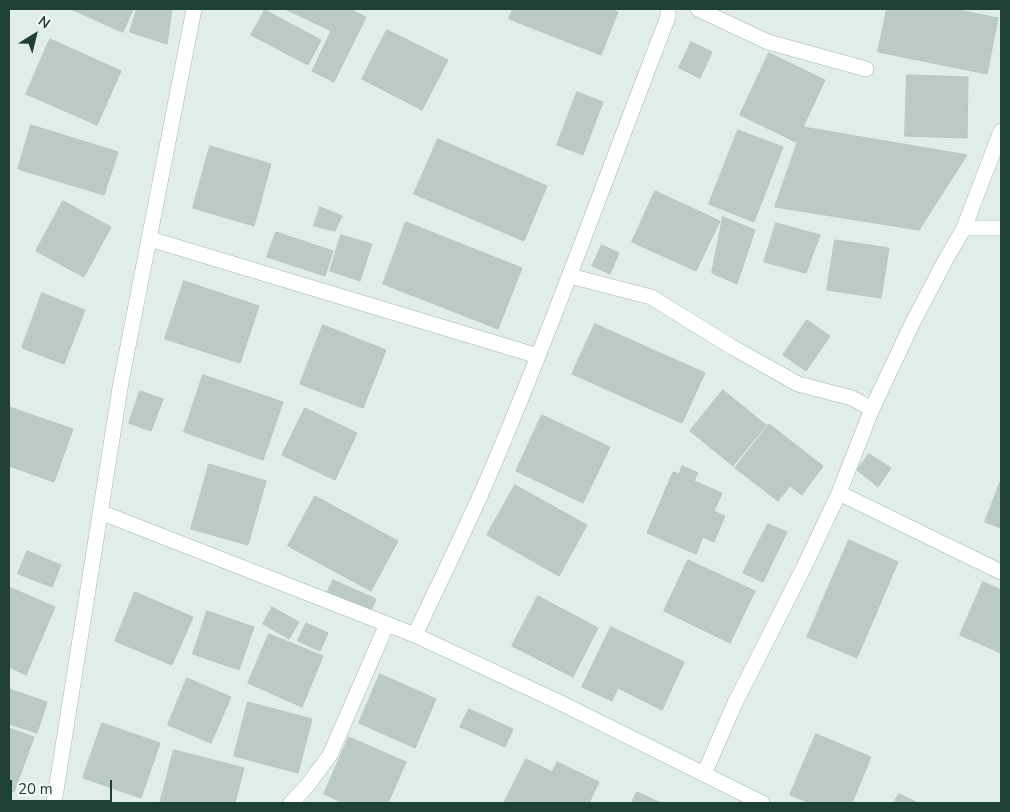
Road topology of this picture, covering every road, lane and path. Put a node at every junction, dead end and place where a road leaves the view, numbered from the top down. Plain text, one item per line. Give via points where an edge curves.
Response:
1 (194, 9) edge
2 (668, 9) edge
3 (698, 9) edge
4 (866, 70) dead end
5 (1001, 131) edge
6 (964, 228) junction
7 (1001, 228) edge
8 (150, 239) junction
9 (570, 276) junction
10 (538, 356) junction
11 (872, 409) junction
12 (839, 493) junction
13 (100, 512) junction
14 (1001, 572) edge
15 (387, 624) junction
16 (415, 635) junction
17 (704, 774) junction
18 (54, 803) edge
19 (291, 803) edge
20 (762, 803) edge

1 - 8 street
2 - 9 street via 668,17
3 - 4 street via 768,42
5 - 6 street
6 - 7 street
6 - 11 street via 912,324
8 - 10 street
8 - 13 street via 121,382
9 - 10 street
9 - 11 street via 651,298 798,384 852,398
10 - 16 street via 488,478
11 - 12 street
12 - 14 street
12 - 17 street via 735,703
13 - 15 street
13 - 18 street
15 - 16 street
15 - 19 street via 330,754
16 - 17 street
17 - 20 street

